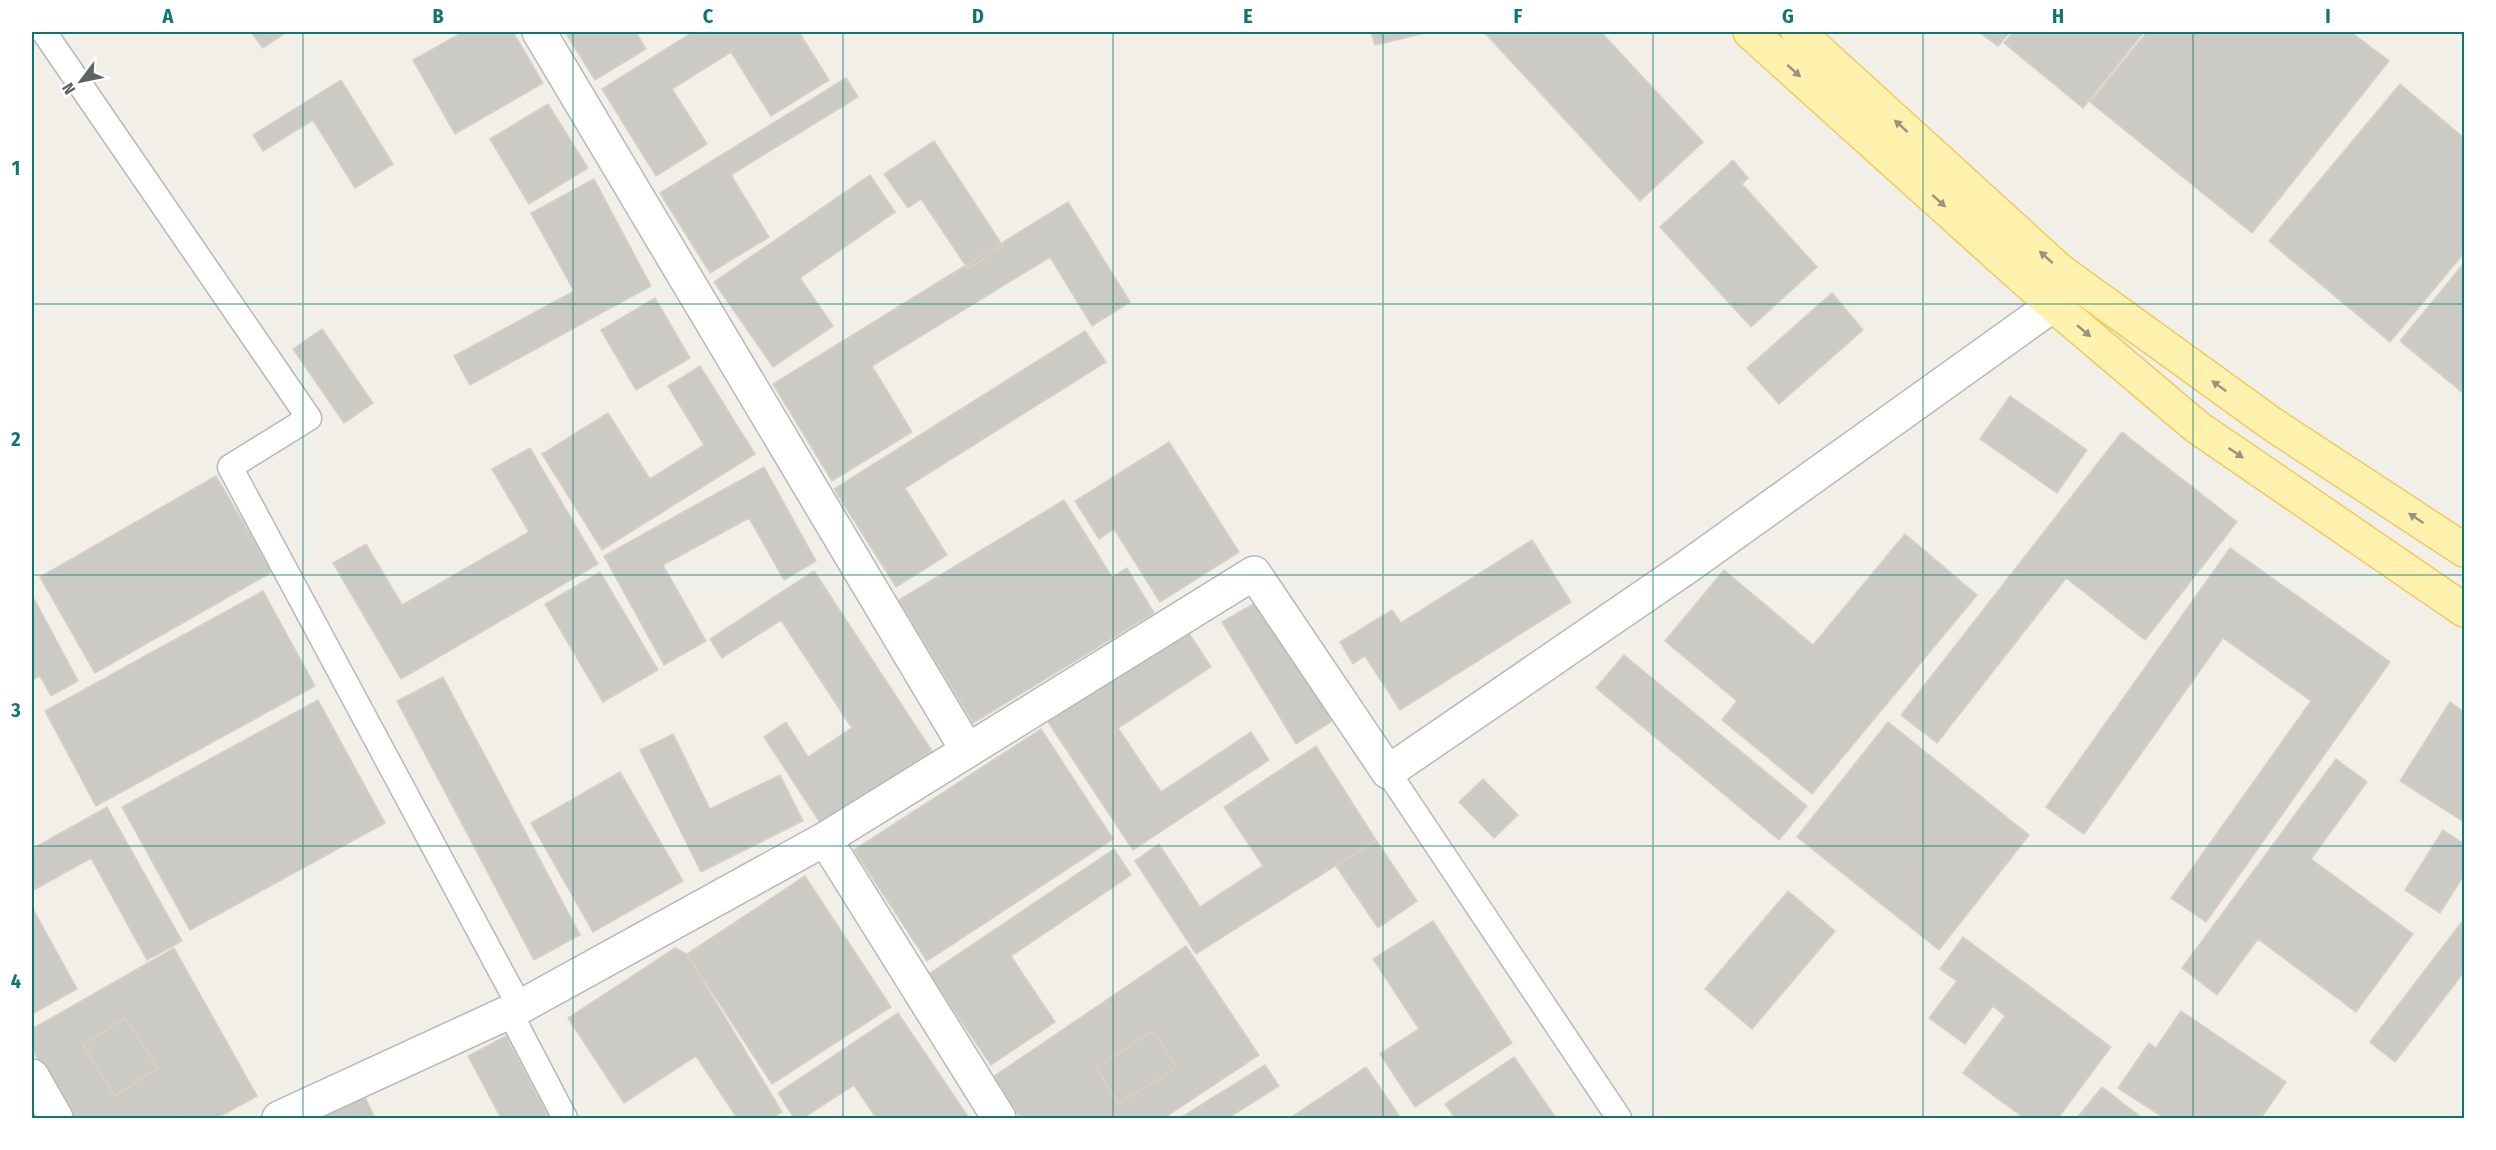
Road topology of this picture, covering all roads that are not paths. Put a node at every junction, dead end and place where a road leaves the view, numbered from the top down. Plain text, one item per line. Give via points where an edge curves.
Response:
1 (44, 32) edge
2 (539, 32) edge
3 (1750, 32) edge
4 (1798, 32) edge
5 (2054, 305) junction
6 (2464, 550) edge
7 (2464, 610) edge
8 (967, 750) junction
9 (1388, 772) junction
10 (825, 839) junction
11 (515, 1009) junction
12 (32, 1076) edge
13 (56, 1119) edge
14 (279, 1119) edge
15 (565, 1119) edge
16 (999, 1119) edge
17 (1619, 1119) edge

1 - 11 lane via 309,418 231,467
2 - 8 street
3 -> 5 main road
6 -> 4 main road via 2272,424 2059,270
5 -> 7 main road via 2197,426
5 - 9 street via 1687,567
8 - 9 street via 1254,573
8 - 10 street
9 - 17 lane
10 - 11 street
10 - 16 street
11 - 14 street
11 - 15 lane
12 - 13 street

